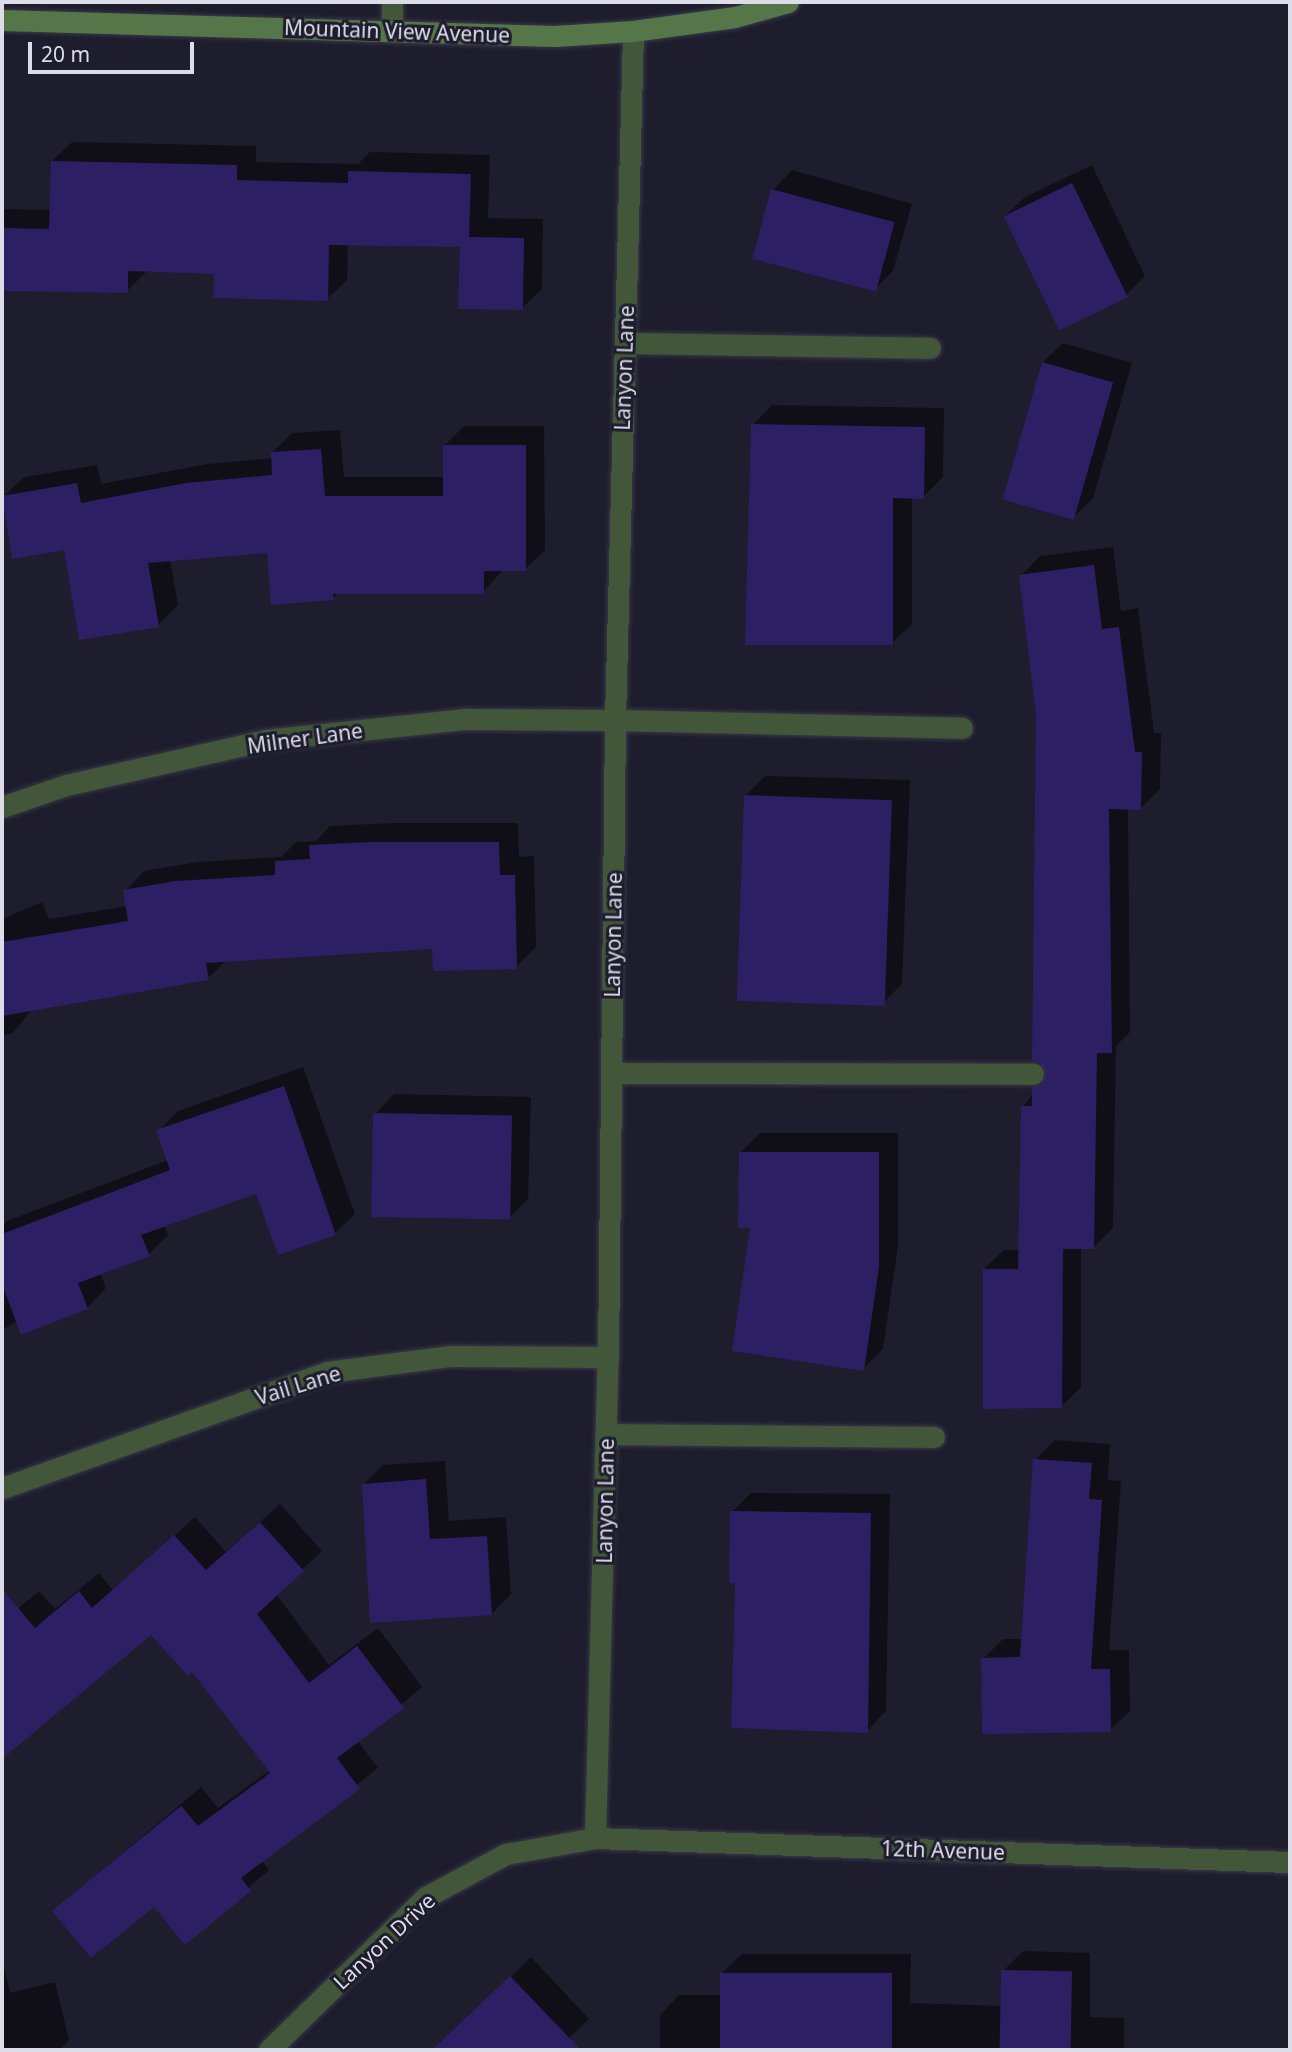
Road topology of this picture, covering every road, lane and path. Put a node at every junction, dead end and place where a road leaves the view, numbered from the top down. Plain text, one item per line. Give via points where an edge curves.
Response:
1 (392, 2) edge
2 (788, 2) edge
3 (2, 20) edge
4 (392, 31) junction
5 (632, 31) junction
6 (625, 343) junction
7 (930, 348) dead end
8 (615, 720) junction
9 (962, 728) dead end
10 (2, 807) edge
11 (611, 1073) junction
12 (1033, 1074) dead end
13 (608, 1357) junction
14 (607, 1434) junction
15 (934, 1437) dead end
16 (2, 1488) edge
17 (595, 1838) junction
18 (1290, 1862) edge
19 (270, 2050) edge

1 - 4 street
2 - 5 street, Mountain View Avenue via 735,17
3 - 4 street, Mountain View Avenue
4 - 5 street, Mountain View Avenue via 555,36
5 - 6 street, Lanyon Lane
6 - 7 street
6 - 8 street, Lanyon Lane
8 - 9 street, Milner Lane
8 - 10 street, Milner Lane via 464,719 265,740 66,785
8 - 11 street, Lanyon Lane
11 - 12 street
11 - 13 street, Lanyon Lane
13 - 14 street, Lanyon Lane
13 - 16 street, Vail Lane via 451,1356 327,1373
14 - 15 street
14 - 17 street, Lanyon Lane
17 - 18 street, 12th Avenue
17 - 19 street, Lanyon Drive via 506,1854 426,1896

